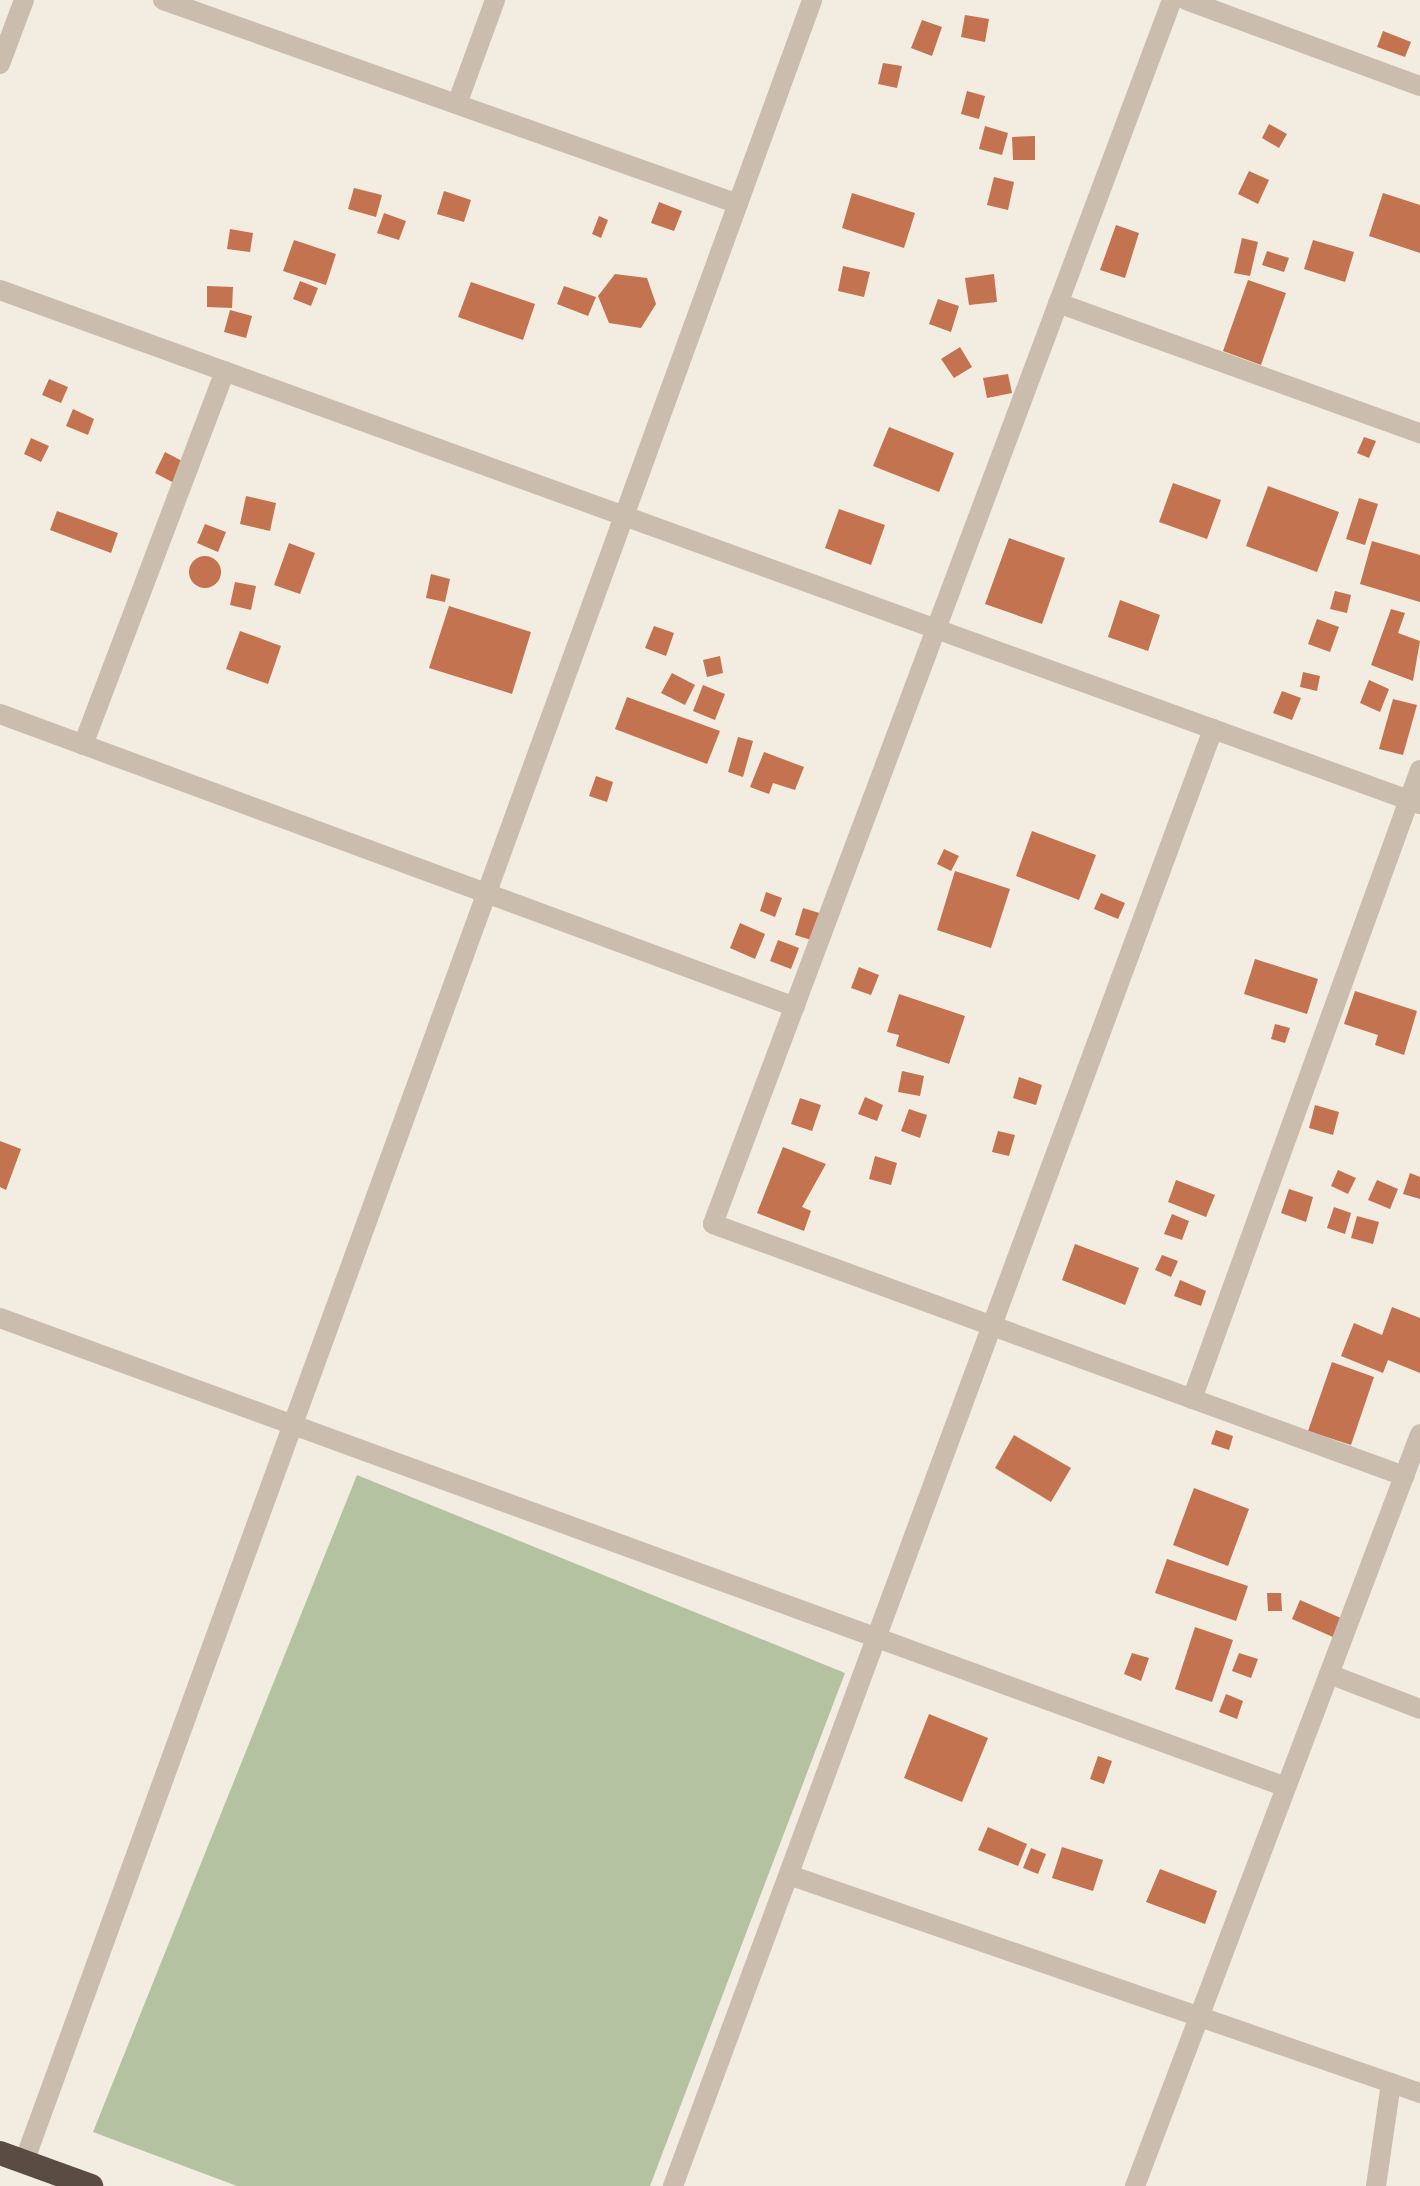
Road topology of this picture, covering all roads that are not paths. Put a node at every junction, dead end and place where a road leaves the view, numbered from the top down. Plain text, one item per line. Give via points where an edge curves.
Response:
1 (24, 0) edge
2 (163, 0) edge
3 (495, 0) edge
4 (812, 0) edge
5 (1172, 0) edge
6 (1186, 0) edge
7 (0, 64) edge
8 (1420, 86) edge
9 (457, 104) junction
10 (738, 204) junction
11 (0, 290) edge
12 (1058, 303) junction
13 (225, 371) junction
14 (1420, 433) edge
15 (624, 516) junction
16 (936, 629) junction
17 (0, 714) edge
18 (1213, 729) junction
19 (83, 745) junction
20 (1420, 770) edge
21 (1414, 802) edge
22 (486, 893) junction
23 (795, 1007) junction
24 (0, 1318) edge
25 (992, 1326) junction
26 (1192, 1399) junction
27 (293, 1425) junction
28 (1420, 1434) edge
29 (1404, 1476) junction
30 (876, 1638) junction
31 (1329, 1674) junction
32 (1420, 1709) edge
33 (1286, 1787) junction
34 (789, 1875) junction
35 (1199, 2017) junction
36 (1391, 2083) junction
37 (1420, 2093) edge
38 (0, 2153) edge
39 (24, 2162) junction
40 (91, 2186) edge
41 (673, 2186) edge
42 (1135, 2186) edge
43 (1376, 2186) edge

1 - 7 street
2 - 9 street
3 - 9 street
4 - 10 street
5 - 12 street
6 - 8 street
9 - 10 street
10 - 15 street
11 - 13 street
12 - 14 street
12 - 16 street
13 - 15 street
13 - 19 street
15 - 16 street
15 - 22 street
16 - 18 street
16 - 23 street
17 - 19 street
18 - 21 street
18 - 25 street
19 - 22 street
20 - 21 street
21 - 26 street
22 - 23 street
22 - 27 street
23 - 25 street via 713,1224
24 - 27 street
25 - 26 street
25 - 30 street
26 - 29 street
27 - 30 street
27 - 39 street
28 - 29 street
29 - 31 street
30 - 33 street
30 - 34 street
31 - 32 street
31 - 33 street
33 - 35 street
34 - 35 street
34 - 41 street
35 - 36 street
35 - 42 street
36 - 37 street
36 - 43 street
38 - 39 highway
39 - 40 highway

